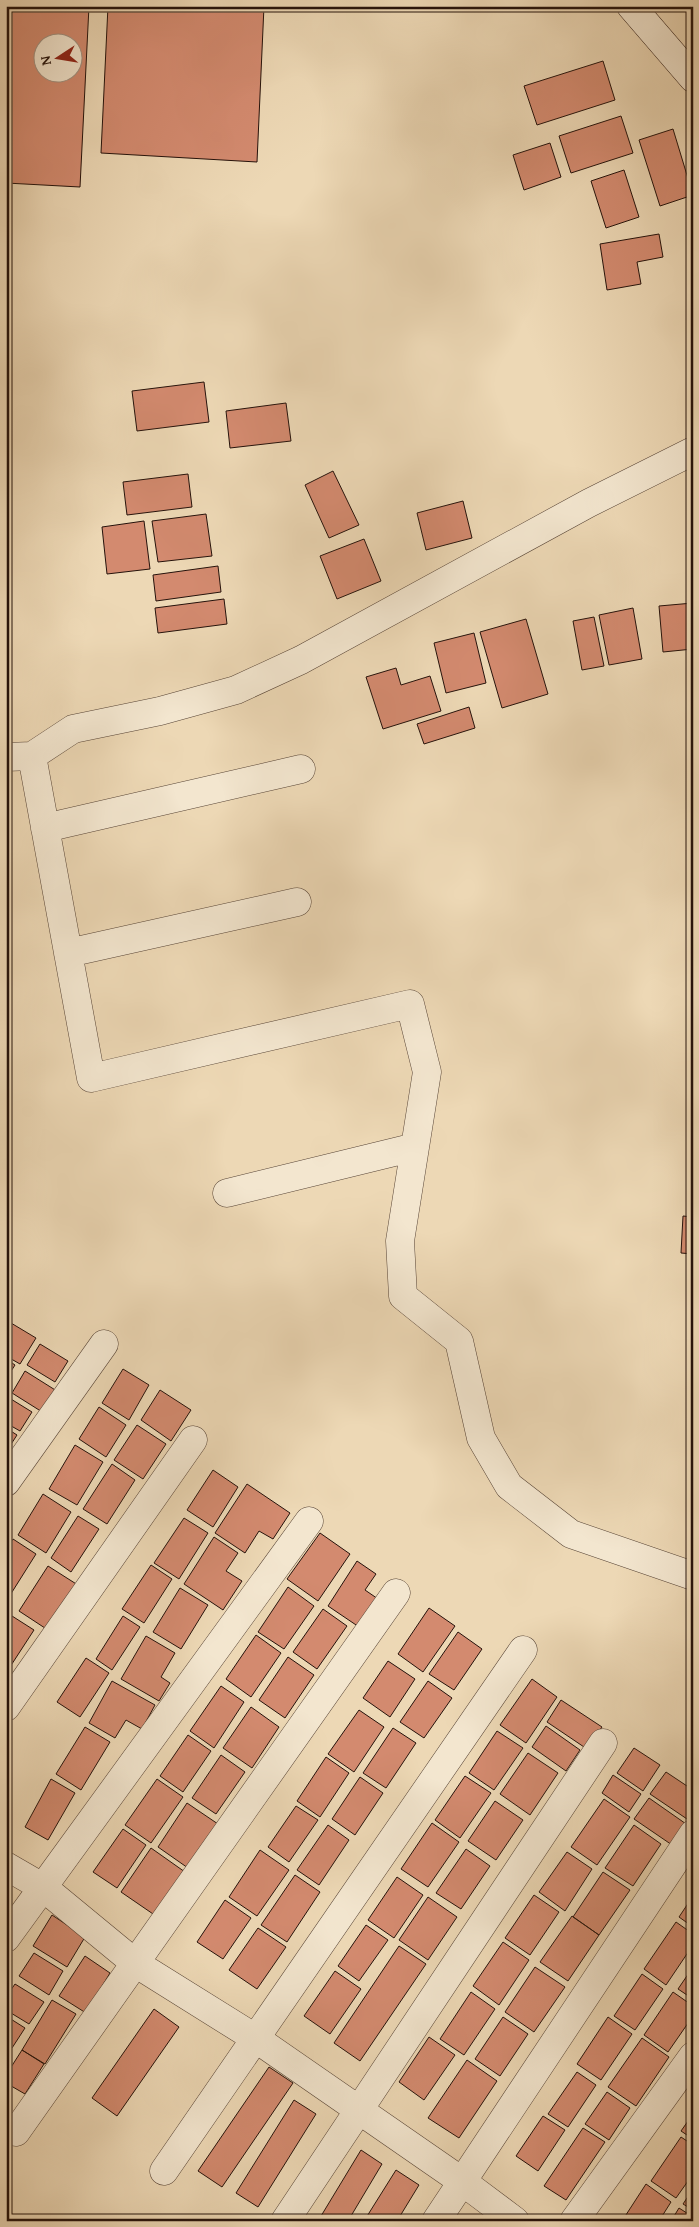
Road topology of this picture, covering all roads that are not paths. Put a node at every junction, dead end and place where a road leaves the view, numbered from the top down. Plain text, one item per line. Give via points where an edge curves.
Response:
1 (631, 6) edge
2 (693, 78) edge
3 (693, 451) edge
4 (19, 757) edge
5 (301, 769) dead end
6 (45, 828) junction
7 (297, 902) dead end
8 (68, 953) junction
9 (415, 1147) junction
10 (227, 1193) dead end
11 (104, 1344) dead end
12 (193, 1440) dead end
13 (6, 1482) edge
14 (308, 1521) dead end
15 (693, 1576) edge
16 (396, 1593) dead end
17 (523, 1650) dead end
18 (6, 1707) edge
19 (603, 1743) dead end
20 (693, 1834) edge
21 (6, 1866) edge
22 (44, 1888) junction
23 (6, 1938) edge
24 (135, 1963) junction
25 (255, 2038) junction
26 (693, 2056) edge
27 (360, 2109) junction
28 (16, 2132) dead end
29 (164, 2171) dead end
30 (463, 2182) junction
31 (285, 2221) edge
32 (436, 2221) edge
33 (515, 2221) edge
34 (574, 2221) edge

1 - 2 street
3 - 4 street via 236,690 160,711 73,729
4 - 6 street
5 - 6 street
6 - 8 street
7 - 8 street
8 - 9 street via 91,1078 410,1004 427,1072
9 - 10 street
9 - 15 street via 400,1241 403,1296 459,1341 481,1438 509,1486 571,1534
11 - 13 street
12 - 18 street
14 - 22 street
16 - 24 street
17 - 25 street
19 - 27 street
20 - 30 street
21 - 22 street
22 - 23 street
22 - 24 street
24 - 25 street
24 - 28 street
25 - 27 street
25 - 29 street
26 - 34 street
27 - 30 street
27 - 31 street
30 - 32 street
30 - 33 street

